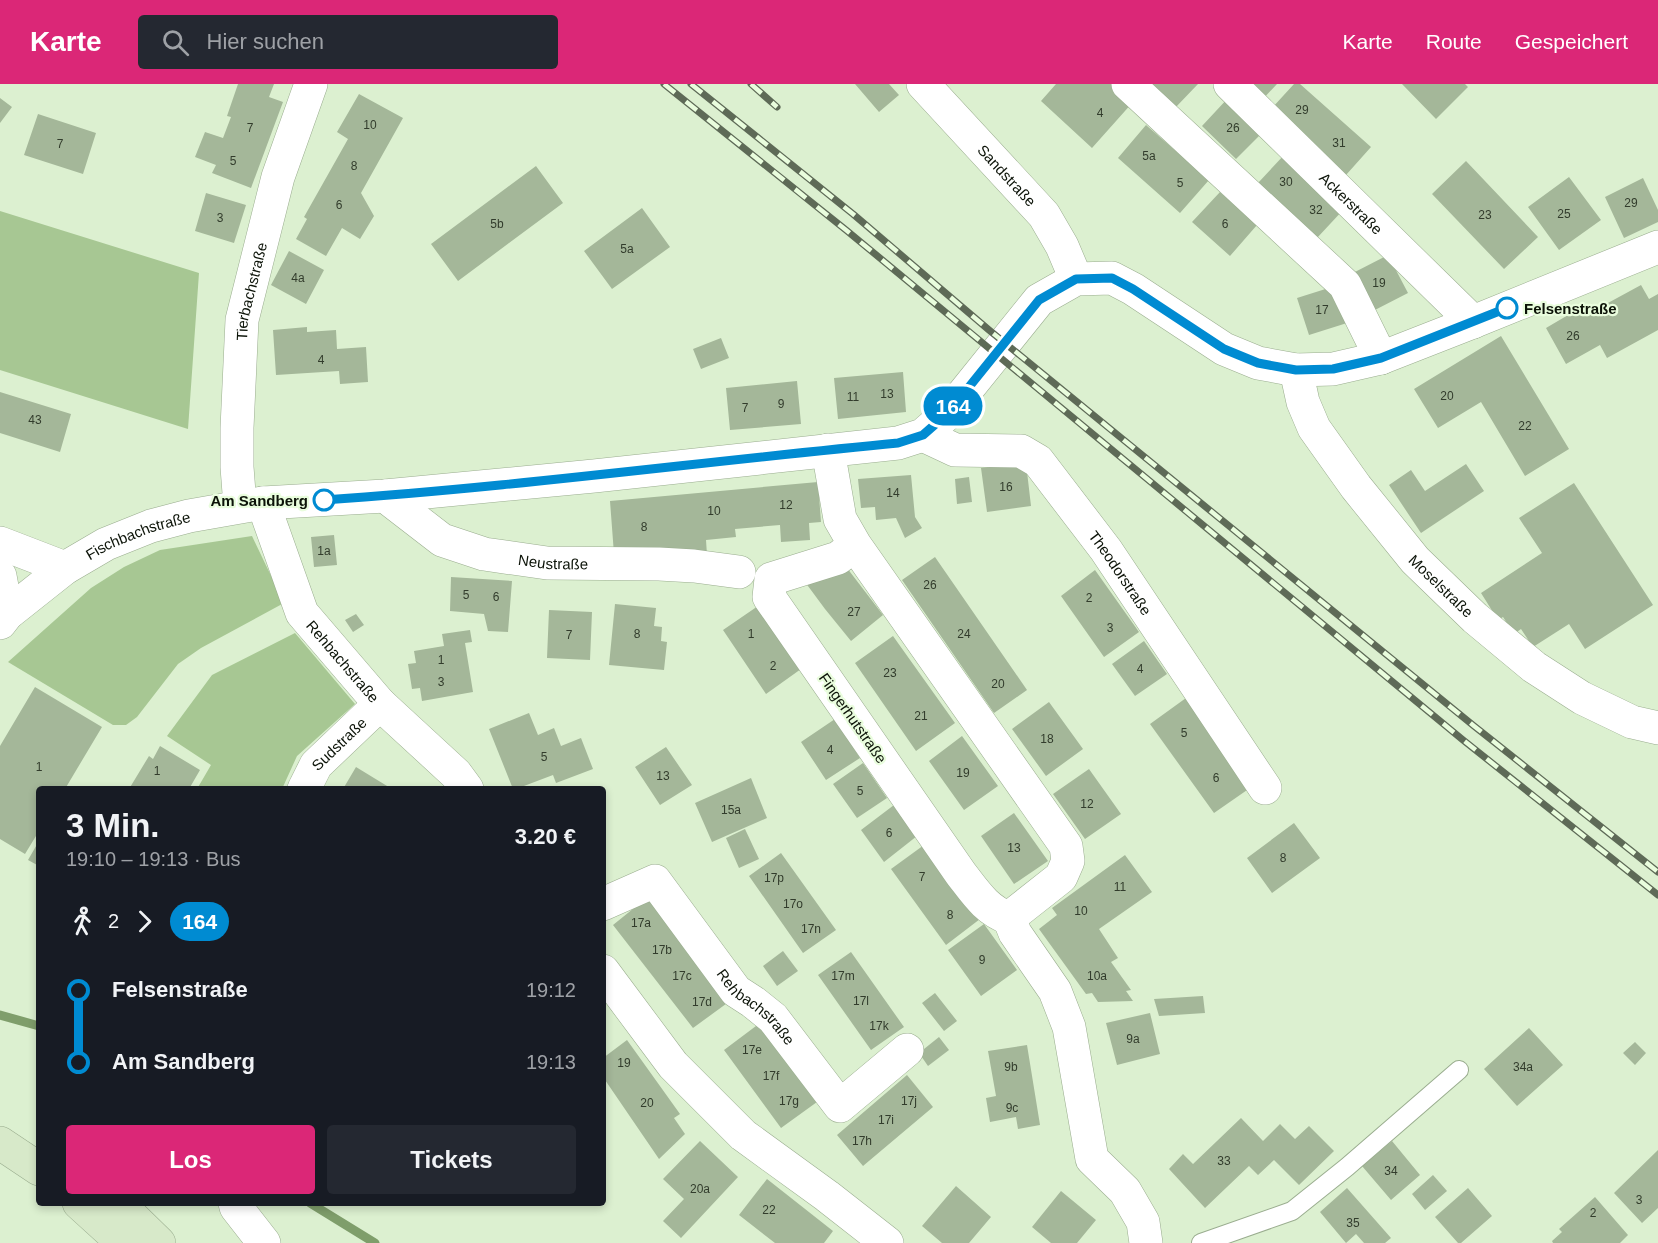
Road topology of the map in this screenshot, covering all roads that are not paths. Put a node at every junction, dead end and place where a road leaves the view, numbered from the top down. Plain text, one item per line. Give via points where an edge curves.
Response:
1 (311, 84) edge
2 (923, 84) edge
3 (1128, 84) edge
4 (1230, 84) edge
5 (1658, 247) edge
6 (1076, 279) junction
7 (1473, 322) junction
8 (1381, 358) junction
9 (1296, 370) junction
10 (923, 435) junction
11 (828, 450) junction
12 (385, 496) junction
13 (252, 505) junction
14 (0, 543) edge
15 (855, 545) junction
16 (65, 568) junction
17 (739, 572) dead end
18 (0, 576) edge
19 (3, 619) edge
20 (380, 704) junction
21 (1658, 728) edge
22 (306, 786) edge
23 (465, 786) edge
24 (1265, 788) dead end
25 (606, 903) edge
26 (1009, 918) junction
27 (606, 975) edge
28 (907, 1050) dead end
29 (1459, 1070) dead end
30 (0, 1118) edge
31 (36, 1141) edge
32 (0, 1143) edge
33 (36, 1167) edge
34 (82, 1206) edge
35 (121, 1206) edge
36 (237, 1206) edge
37 (123, 1243) edge
38 (159, 1243) edge
39 (264, 1243) edge
40 (887, 1243) edge
41 (1146, 1243) edge
42 (1201, 1243) edge

1 - 13 street, Tierbachstraße via 278,177 242,320 237,467
2 - 6 street, Sandstraße via 1044,215
3 - 8 street via 1345,285
4 - 7 street, Ackerstraße
5 - 7 street, Fischbachstraße
6 - 9 street, Fischbachstraße via 1112,278 1224,349 1258,363
6 - 10 street, Fischbachstraße via 1039,300 948,413
7 - 8 street, Fischbachstraße
8 - 9 street, Fischbachstraße via 1333,369
9 - 21 street, Moselstraße via 1314,428 1415,560 1475,618 1534,667 1582,698 1632,722
10 - 11 street, Fischbachstraße via 898,443
10 - 24 street, Theodorstraße via 955,450 1021,452 1038,461 1106,550
11 - 12 street, Fischbachstraße
11 - 15 street via 840,519
12 - 13 street, Fischbachstraße
12 - 17 street, Neustraße via 442,540 484,554 547,563 658,564
13 - 16 street, Fischbachstraße via 151,526 106,544
13 - 20 street, Rehbachstraße via 303,614
14 - 16 street
15 - 26 street via 1066,846 1068,861 1061,877
15 - 26 street, Fingerhutstraße via 838,558 771,579 769,597 961,874 988,907
16 - 19 street, Fischbachstraße
18 - 19 street
20 - 22 street, Sudstraße via 316,765
20 - 23 street, Rehbachstraße
25 - 28 street, Rehbachstraße via 655,881 736,991 773,1018 840,1106
26 - 41 street, Fingerhutstraße via 1055,991 1069,1027 1092,1159 1125,1191 1143,1222
27 - 40 street via 673,1065 742,1135
29 - 42 lane via 1292,1211
30 - 31 main road
32 - 33 main road
34 - 37 main road
35 - 38 main road
36 - 39 street

